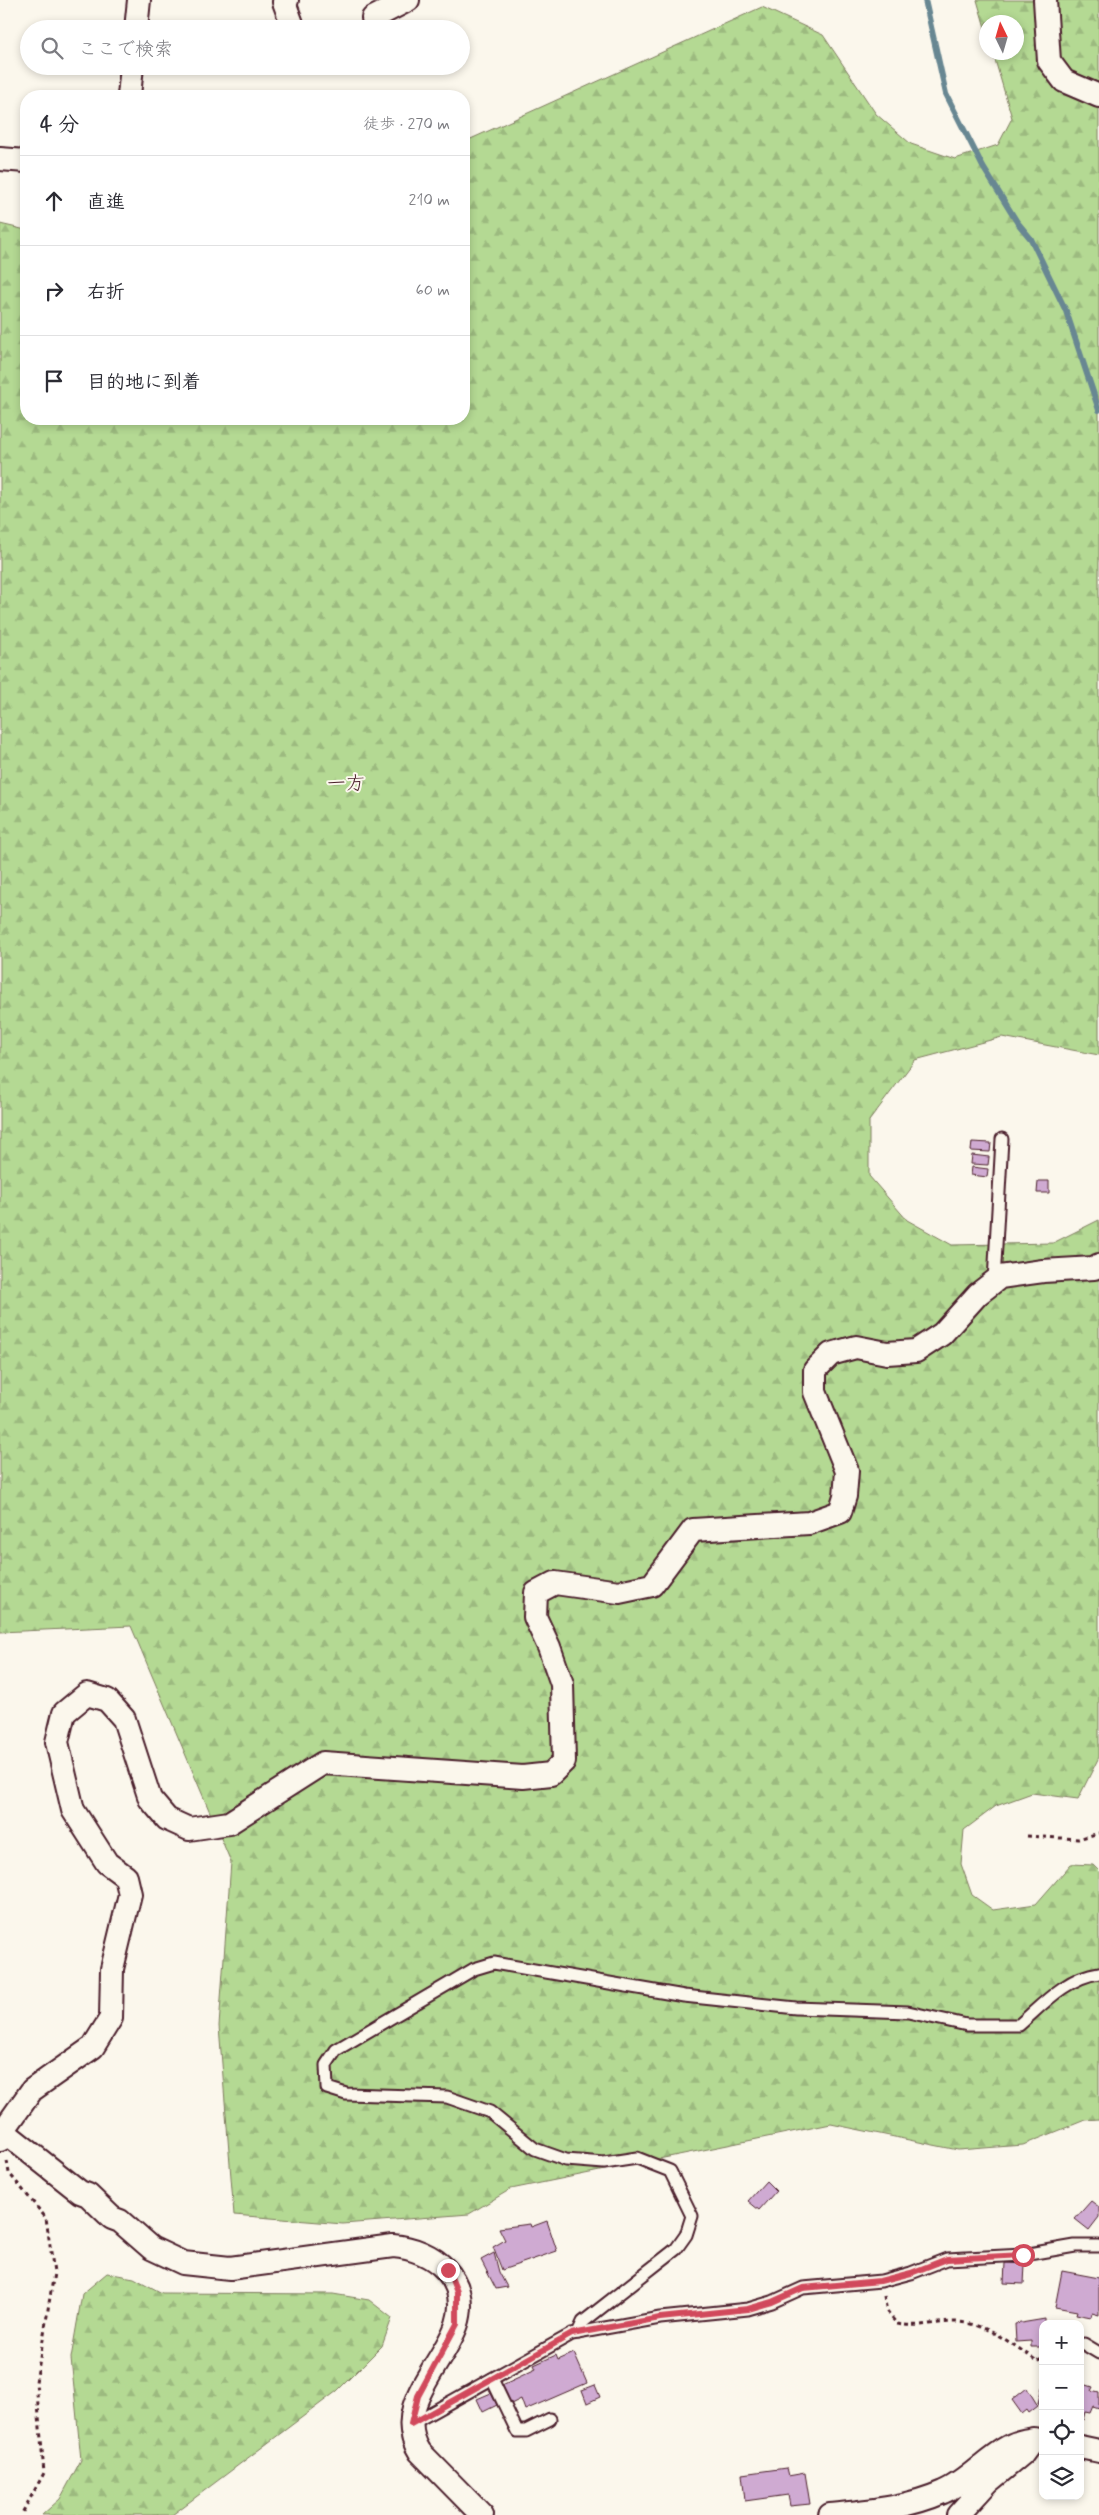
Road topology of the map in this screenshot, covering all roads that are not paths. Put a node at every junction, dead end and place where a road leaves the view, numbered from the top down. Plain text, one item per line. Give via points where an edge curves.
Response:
1 (139, 0) edge
2 (287, 0) edge
3 (408, 0) edge
4 (1045, 0) edge
5 (373, 18) dead end
6 (137, 20) edge
7 (291, 20) edge
8 (131, 75) edge
9 (130, 90) edge
10 (1099, 96) edge
11 (0, 160) edge
12 (20, 162) edge
13 (1002, 1139) dead end
14 (1099, 1265) edge
15 (994, 1282) junction
16 (1099, 1973) edge
17 (1, 2136) edge
18 (1099, 2246) edge
19 (578, 2333) junction
20 (1084, 2344) dead end
21 (1099, 2352) edge
22 (492, 2379) junction
23 (550, 2419) dead end
24 (411, 2424) junction
25 (1038, 2439) edge
26 (1084, 2448) edge
27 (1099, 2451) edge
28 (482, 2515) edge
29 (830, 2515) edge
30 (958, 2515) edge

1 - 6 street
2 - 7 street via 284,2
3 - 5 street
4 - 10 street via 1049,61 1064,81
8 - 9 street
11 - 12 street
13 - 15 lane
14 - 15 street via 1000,1277
15 - 17 street via 978,1294 942,1334 916,1350 888,1353 856,1347 831,1354 815,1370 815,1392 847,1471 840,1512 809,1524 693,1530 652,1585 619,1592 555,1583 536,1593 535,1616 562,1684 564,1761 551,1774 523,1777 323,1763 229,1823 189,1829 167,1819 150,1799 124,1719 107,1700 87,1694 64,1713 57,1742 73,1810 108,1863 126,1877 130,1894 112,1969 111,2018 93,2047 32,2090
16 - 19 lane via 1061,1989 1019,2025 967,2025 908,2012 796,2008 684,1996 494,1963 474,1969 336,2050 326,2065 327,2088 346,2094 446,2097 490,2112 535,2148 566,2160 604,2163 636,2158 670,2171 692,2216 686,2235 676,2249 582,2322
17 - 24 street via 88,2195 151,2248 183,2262 230,2268 393,2246 411,2247 428,2254 448,2270 457,2292 457,2324 418,2396
18 - 19 lane via 947,2259 880,2281 803,2288 748,2309 660,2318
19 - 22 lane
20 - 21 lane
22 - 23 lane via 517,2431 526,2431
22 - 24 lane
24 - 28 street via 414,2443 420,2452
25 - 29 street via 1006,2446 944,2492 893,2508
25 - 30 street via 988,2482
26 - 27 street

